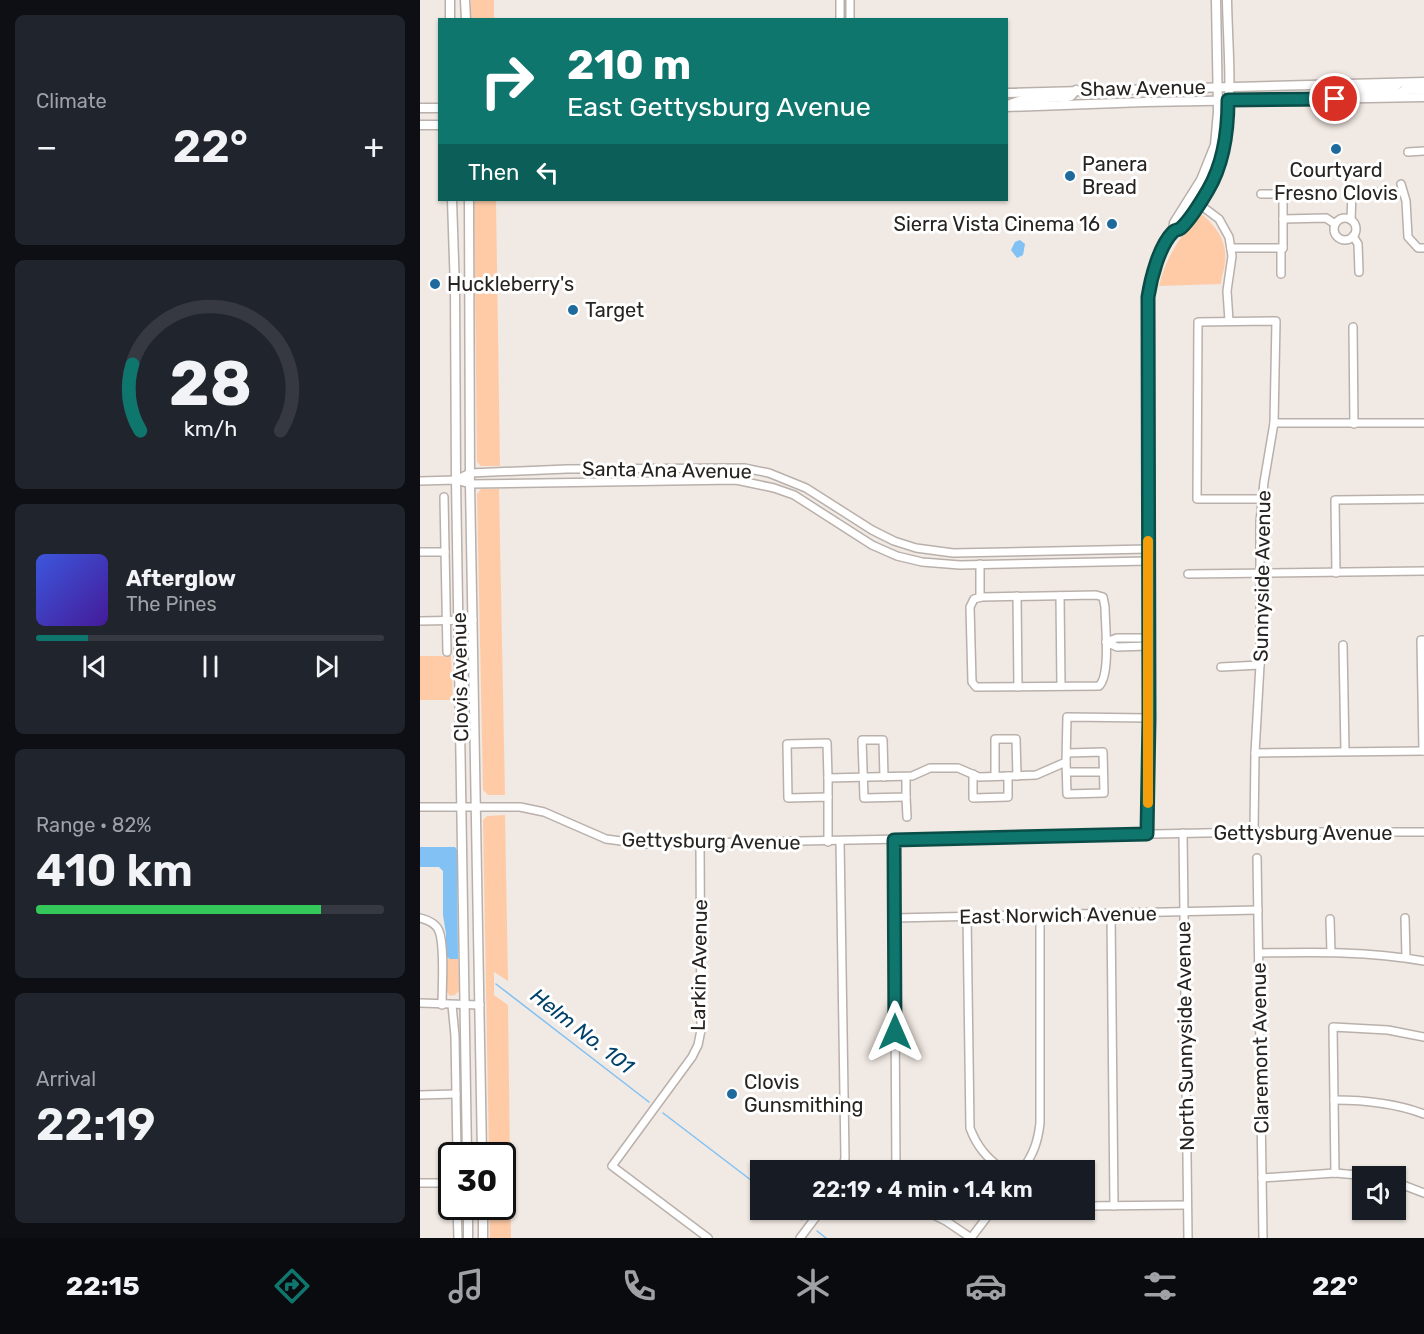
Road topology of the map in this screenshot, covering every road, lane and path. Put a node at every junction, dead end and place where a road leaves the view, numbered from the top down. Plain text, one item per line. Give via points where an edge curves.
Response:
1 (450, 0) edge
2 (465, 0) edge
3 (840, 0) edge
4 (849, 0) edge
5 (1216, 0) edge
6 (1227, 0) edge
7 (450, 18) edge
8 (466, 18) edge
9 (840, 18) edge
10 (850, 18) edge
11 (1424, 82) edge
12 (1400, 83) junction
13 (1218, 86) junction
14 (1228, 86) junction
15 (1424, 89) edge
16 (1076, 90) junction
17 (1008, 93) edge
18 (1424, 97) edge
19 (1394, 98) junction
20 (1296, 99) junction
21 (1228, 100) junction
22 (1218, 101) junction
23 (1008, 105) edge
24 (1008, 106) edge
25 (420, 108) edge
26 (438, 108) edge
27 (420, 125) edge
28 (438, 125) edge
29 (1215, 145) junction
30 (1424, 151) edge
31 (1408, 152) dead end
32 (1401, 184) dead end
33 (1403, 192) junction
34 (1261, 194) dead end
35 (452, 201) edge
36 (469, 201) edge
37 (1199, 204) junction
38 (1283, 219) junction
39 (1351, 220) junction
40 (1335, 224) junction
41 (1173, 231) junction
42 (1353, 236) junction
43 (1231, 248) junction
44 (1282, 248) junction
45 (1424, 248) edge
46 (1359, 272) dead end
47 (1281, 274) dead end
48 (1229, 321) junction
49 (1353, 327) dead end
50 (1274, 423) junction
51 (1424, 423) edge
52 (1354, 424) junction
53 (470, 473) junction
54 (456, 480) junction
55 (420, 481) edge
56 (470, 484) junction
57 (444, 497) dead end
58 (1262, 499) junction
59 (1424, 499) edge
60 (1148, 549) junction
61 (420, 552) edge
62 (445, 552) junction
63 (1148, 561) junction
64 (980, 564) junction
65 (1424, 571) edge
66 (1260, 573) junction
67 (1336, 573) junction
68 (1188, 574) dead end
69 (1017, 596) junction
70 (1060, 596) junction
71 (980, 597) junction
72 (459, 620) junction
73 (473, 620) junction
74 (420, 621) edge
75 (447, 621) junction
76 (1423, 640) edge
77 (1106, 642) junction
78 (1149, 642) junction
79 (1343, 645) dead end
80 (447, 652) dead end
81 (1260, 665) junction
82 (1221, 666) dead end
83 (1061, 686) junction
84 (1018, 687) junction
85 (1149, 718) junction
86 (1345, 751) junction
87 (1423, 751) edge
88 (1067, 753) junction
89 (1255, 753) junction
90 (1066, 762) junction
91 (1067, 772) junction
92 (1103, 772) junction
93 (973, 774) junction
94 (995, 776) junction
95 (1008, 776) junction
96 (1017, 776) junction
97 (863, 777) junction
98 (884, 777) junction
99 (906, 777) junction
100 (828, 778) junction
101 (828, 797) junction
102 (906, 797) junction
103 (462, 806) junction
104 (477, 806) junction
105 (420, 807) edge
106 (907, 817) dead end
107 (1254, 832) junction
108 (1424, 832) edge
109 (1183, 833) junction
110 (1147, 834) junction
111 (894, 840) junction
112 (840, 841) junction
113 (828, 842) junction
114 (700, 844) junction
115 (1257, 858) dead end
116 (1258, 910) junction
117 (1184, 912) junction
118 (1111, 914) junction
119 (1040, 915) junction
120 (967, 916) junction
121 (420, 918) edge
122 (894, 918) junction
123 (1405, 918) dead end
124 (1330, 919) dead end
125 (1331, 952) junction
126 (1259, 953) junction
127 (1406, 957) junction
128 (1424, 961) edge
129 (420, 1003) edge
130 (442, 1005) junction
131 (452, 1005) junction
132 (465, 1005) junction
133 (480, 1005) junction
134 (1424, 1037) edge
135 (456, 1094) junction
136 (420, 1095) edge
137 (1334, 1100) junction
138 (1424, 1114) edge
139 (457, 1142) edge
140 (467, 1142) edge
141 (482, 1142) edge
142 (844, 1160) edge
143 (896, 1160) edge
144 (991, 1160) edge
145 (1029, 1160) edge
146 (1335, 1173) junction
147 (1352, 1174) edge
148 (1262, 1178) junction
149 (420, 1183) edge
150 (438, 1183) edge
151 (1406, 1186) edge
152 (1424, 1193) edge
153 (1187, 1205) junction
154 (1095, 1206) edge
155 (1114, 1206) junction
156 (457, 1220) edge
157 (468, 1220) edge
158 (483, 1220) edge
159 (814, 1220) edge
160 (944, 1220) edge
161 (985, 1220) edge
162 (458, 1238) edge
163 (468, 1238) edge
164 (483, 1238) edge
165 (708, 1238) edge
166 (800, 1238) edge
167 (971, 1238) edge
168 (1188, 1238) edge
169 (1263, 1238) edge

1 - 7 main road
2 - 8 main road
3 - 9 street
4 - 10 street
5 - 13 main road
6 - 14 main road
11 - 12 main road, Shaw Avenue
12 - 14 main road, Shaw Avenue
12 - 20 main road via 1392,90 1339,91
13 - 14 main road, Shaw Avenue
13 - 16 main road, Shaw Avenue
13 - 22 main road
14 - 21 main road
15 - 19 main road via 1404,90
16 - 17 main road, Shaw Avenue
16 - 23 main road via 1067,97 1025,99
18 - 19 main road, Shaw Avenue
19 - 20 main road, Shaw Avenue
20 - 21 main road, Shaw Avenue
21 - 22 main road, Shaw Avenue
21 - 37 main road via 1221,162
22 - 24 main road, Shaw Avenue
22 - 29 main road
25 - 26 main road
27 - 28 main road
29 - 37 main road via 1213,167 1198,196
29 - 41 main road via 1206,171
30 - 31 street
32 - 33 street
33 - 39 street via 1352,193
33 - 45 street via 1408,237 1418,248
34 - 38 street via 1283,194
35 - 54 main road, Clovis Avenue
36 - 53 main road, Clovis Avenue
37 - 41 main road
37 - 43 street via 1219,219
38 - 40 street via 1326,218
38 - 44 street
39 - 40 street via 1343,218
39 - 42 street
40 - 42 street via 1339,238
41 - 60 main road via 1154,268 1148,297
42 - 46 street via 1358,244
43 - 44 street
43 - 48 street
44 - 47 street
48 - 50 street, Sunnyside Avenue via 1276,321
48 - 58 street via 1198,322 1197,499
49 - 52 street
50 - 52 street
50 - 58 street, Sunnyside Avenue
51 - 52 street
53 - 54 street, Santa Ana Avenue
53 - 56 main road, Clovis Avenue
53 - 60 street, Santa Ana Avenue via 744,468 806,488 872,530 916,548 953,553
54 - 55 street, Santa Ana Avenue
54 - 56 street, Santa Ana Avenue
54 - 72 main road, Clovis Avenue
56 - 64 street, Santa Ana Avenue via 720,479 753,482 794,495 865,541 897,556 938,565
56 - 73 main road, Clovis Avenue
57 - 62 street
58 - 66 street, Sunnyside Avenue
59 - 67 street via 1335,500
60 - 63 main road
61 - 62 street
62 - 75 street
63 - 64 street, Santa Ana Avenue
63 - 78 main road
64 - 71 street
65 - 67 street
66 - 67 street
66 - 68 street
66 - 81 street, Sunnyside Avenue
69 - 70 street
69 - 71 street
69 - 84 street
70 - 77 street via 1103,597
70 - 83 street
71 - 84 street via 970,607 972,682 976,687
72 - 73 street
72 - 75 street
72 - 103 main road, Clovis Avenue
73 - 104 main road, Clovis Avenue
74 - 75 street
75 - 80 street
76 - 87 street
77 - 78 street via 1117,638
77 - 83 street via 1104,682 1099,686
78 - 85 main road
79 - 86 street
81 - 82 street
81 - 89 street, Sunnyside Avenue
83 - 84 street
85 - 88 street via 1067,717
85 - 110 main road
86 - 87 street
86 - 89 street
88 - 90 street
88 - 92 street via 1103,752
89 - 107 street, Sunnyside Avenue
90 - 91 street
90 - 96 street via 1036,775
91 - 92 street
91 - 92 street via 1067,794 1104,793
93 - 94 street
93 - 95 street via 973,798 1008,797
93 - 99 street via 958,768 930,768
94 - 95 street
94 - 96 street via 996,739 1016,739
95 - 96 street
97 - 98 street
97 - 98 street via 862,741 883,740
97 - 100 street
97 - 102 street via 864,798
98 - 99 street
99 - 102 street
100 - 101 street
100 - 101 street via 827,743 787,744 788,798
101 - 113 street
102 - 106 street
103 - 104 street, Gettysburg Avenue
103 - 105 street, Gettysburg Avenue
103 - 132 main road, Clovis Avenue
104 - 114 street, Gettysburg Avenue via 531,809 617,841
104 - 133 main road, Clovis Avenue
107 - 108 street, Gettysburg Avenue
107 - 109 street, Gettysburg Avenue
109 - 110 street, Gettysburg Avenue
109 - 117 street, North Sunnyside Avenue
110 - 111 street, Gettysburg Avenue
111 - 112 street, Gettysburg Avenue
111 - 122 street
112 - 113 street, Gettysburg Avenue
112 - 142 street
113 - 114 street, Gettysburg Avenue
114 - 165 street, Larkin Avenue via 698,1045 612,1166
115 - 116 street, Claremont Avenue
116 - 117 street, East Norwich Avenue
116 - 126 street, Claremont Avenue
117 - 118 street, East Norwich Avenue
117 - 153 street, North Sunnyside Avenue
118 - 119 street, East Norwich Avenue
118 - 155 street
119 - 120 street, East Norwich Avenue
119 - 145 street via 1040,1123 1038,1141
120 - 122 street, East Norwich Avenue
120 - 144 street via 970,1128 979,1148
121 - 130 street via 439,930
122 - 143 street
123 - 127 street
124 - 125 street
125 - 126 street
125 - 127 street
126 - 148 street, Claremont Avenue
127 - 128 street
129 - 130 street
130 - 131 street
131 - 132 street
131 - 135 street
132 - 133 street
132 - 140 main road, Clovis Avenue
133 - 141 main road, Clovis Avenue
134 - 137 street via 1358,1026 1333,1027
135 - 136 street
135 - 139 street
137 - 138 street via 1360,1100
137 - 146 street
146 - 147 street
146 - 148 street
148 - 169 street, Claremont Avenue
149 - 150 street
151 - 152 street
153 - 155 street
153 - 168 street, North Sunnyside Avenue
154 - 155 street
156 - 162 street
157 - 163 main road
158 - 164 main road
159 - 166 street
160 - 167 street
161 - 167 street

